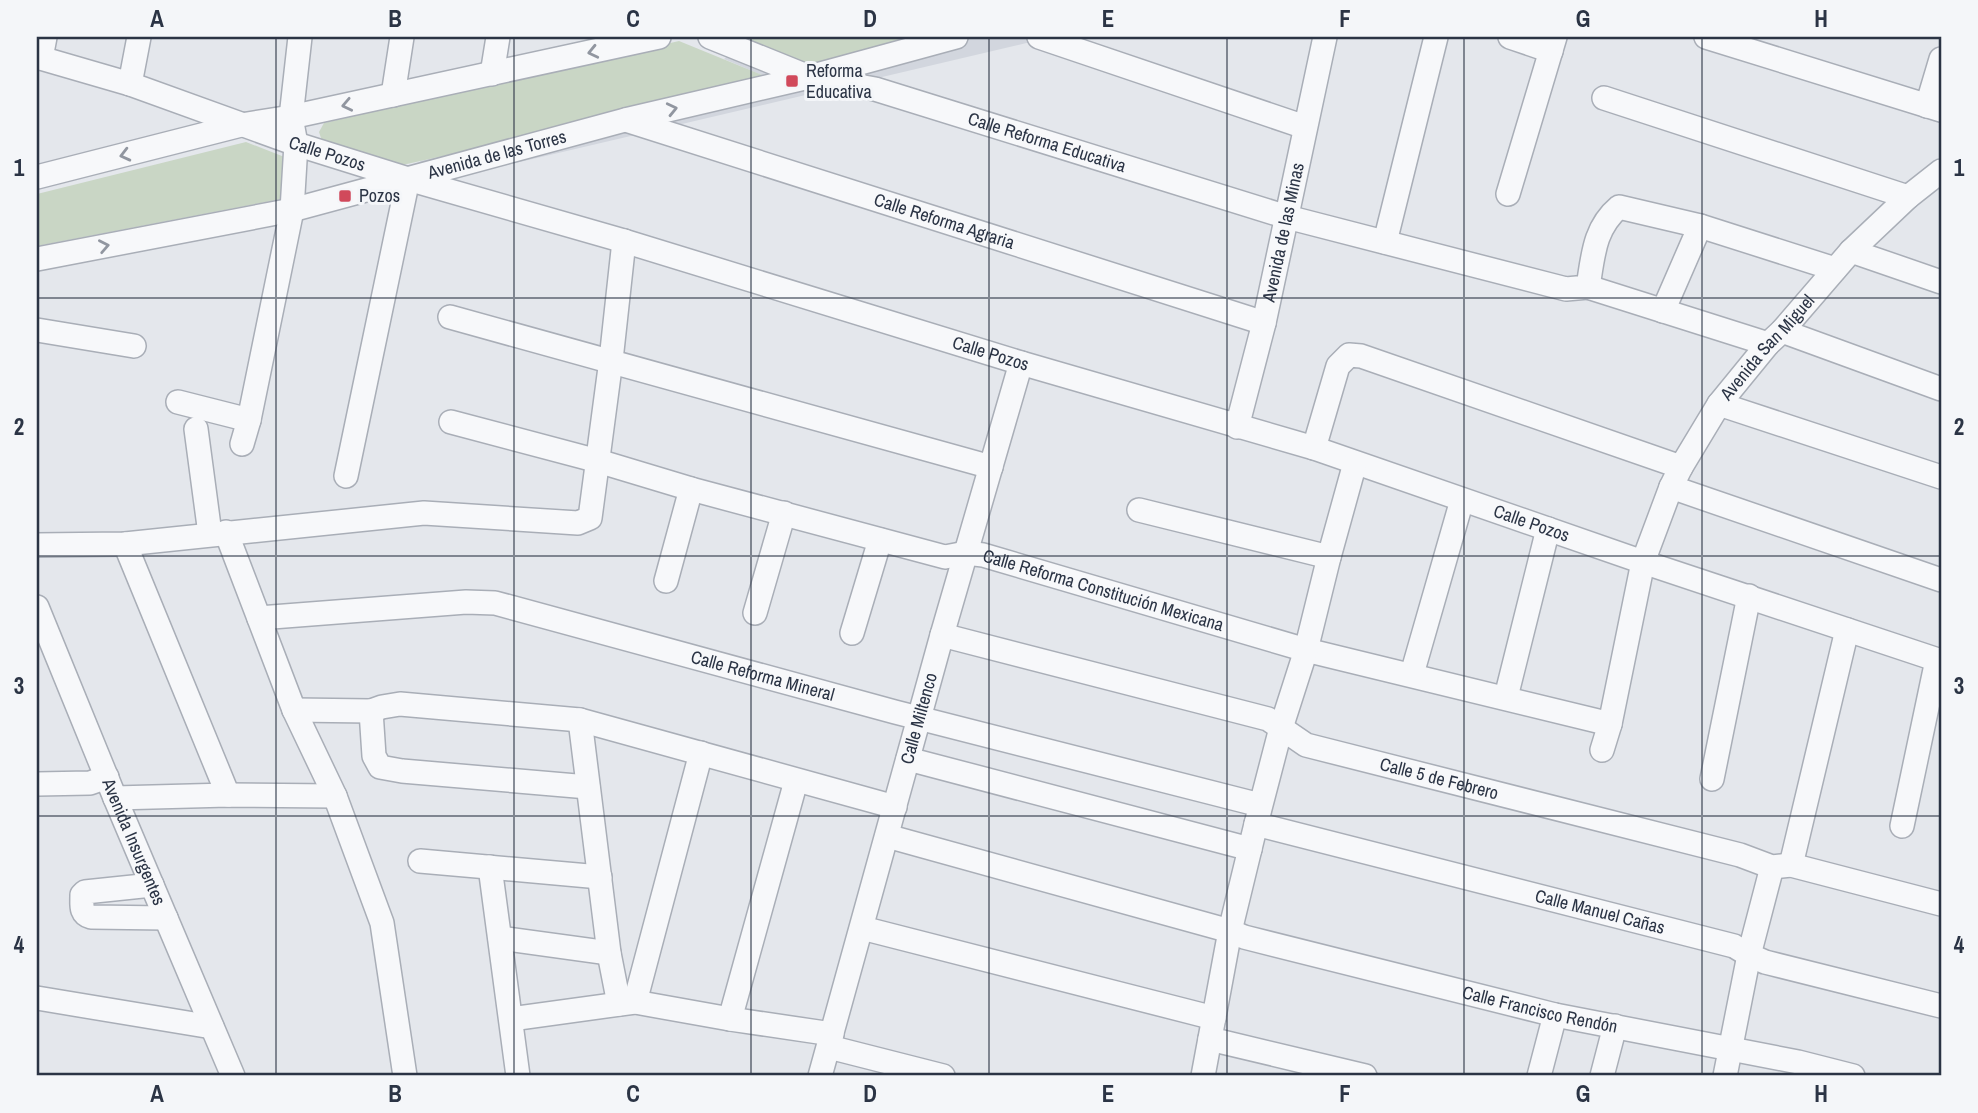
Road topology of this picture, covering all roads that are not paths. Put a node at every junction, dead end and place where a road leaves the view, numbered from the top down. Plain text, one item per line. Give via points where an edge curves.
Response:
1 (139, 37) edge
2 (300, 37) edge
3 (402, 37) edge
4 (498, 37) edge
5 (659, 37) edge
6 (710, 37) edge
7 (956, 37) edge
8 (1039, 37) edge
9 (1325, 37) edge
10 (1436, 37) edge
11 (1510, 37) edge
12 (1706, 37) edge
13 (1553, 44) edge
14 (41, 51) edge
15 (1941, 59) edge
16 (492, 74) junction
17 (809, 77) junction
18 (130, 84) junction
19 (393, 95) junction
20 (1604, 97) dead end
21 (1934, 108) edge
22 (291, 117) junction
23 (625, 120) junction
24 (242, 125) junction
25 (1305, 127) junction
26 (296, 144) junction
27 (1941, 172) edge
28 (37, 177) edge
29 (408, 179) junction
30 (1508, 194) dead end
31 (1908, 197) junction
32 (292, 209) junction
33 (1287, 218) junction
34 (1700, 226) junction
35 (624, 241) junction
36 (1385, 242) junction
37 (1851, 251) junction
38 (37, 259) edge
39 (1835, 269) junction
40 (1941, 282) edge
41 (1577, 288) junction
42 (1663, 311) junction
43 (450, 317) dead end
44 (1264, 323) junction
45 (37, 330) edge
46 (1775, 338) junction
47 (134, 346) dead end
48 (611, 360) junction
49 (1021, 363) junction
50 (1941, 389) edge
51 (178, 402) dead end
52 (1720, 404) junction
53 (249, 420) junction
54 (451, 422) dead end
55 (1237, 427) junction
56 (196, 429) dead end
57 (242, 444) dead end
58 (1314, 448) junction
59 (598, 461) junction
60 (1355, 463) junction
61 (991, 467) junction
62 (346, 476) dead end
63 (1676, 477) junction
64 (1941, 477) edge
65 (691, 489) junction
66 (1461, 500) junction
67 (1139, 510) dead end
68 (784, 513) junction
69 (1548, 529) junction
70 (218, 533) junction
71 (880, 540) junction
72 (125, 544) junction
73 (37, 545) edge
74 (966, 553) junction
75 (1329, 557) junction
76 (1643, 562) junction
77 (1941, 580) edge
78 (666, 581) dead end
79 (1749, 596) junction
80 (37, 607) edge
81 (755, 614) dead end
82 (259, 618) junction
83 (1847, 630) junction
84 (852, 633) dead end
85 (942, 635) junction
86 (1306, 650) junction
87 (1939, 661) edge
88 (1412, 674) junction
89 (1506, 697) junction
90 (294, 710) junction
91 (371, 711) junction
92 (920, 717) junction
93 (580, 720) junction
94 (1610, 724) junction
95 (1281, 728) junction
96 (1602, 750) dead end
97 (701, 753) junction
98 (908, 759) junction
99 (1712, 779) dead end
100 (796, 781) junction
101 (37, 784) edge
102 (587, 787) junction
103 (111, 788) junction
104 (228, 794) junction
105 (335, 796) junction
106 (895, 807) junction
107 (1258, 815) junction
108 (1902, 826) dead end
109 (887, 836) junction
110 (1250, 849) junction
111 (420, 861) dead end
112 (1781, 866) junction
113 (490, 867) junction
114 (600, 877) junction
115 (152, 885) junction
116 (1941, 904) edge
117 (166, 918) junction
118 (862, 928) junction
119 (1230, 931) junction
120 (500, 938) junction
121 (609, 953) junction
122 (1749, 956) junction
123 (37, 998) edge
124 (627, 1003) junction
125 (1941, 1006) edge
126 (1556, 1015) junction
127 (511, 1019) junction
128 (730, 1019) junction
129 (1615, 1026) junction
130 (212, 1027) junction
131 (1212, 1028) junction
132 (830, 1041) junction
133 (1731, 1048) junction
134 (233, 1076) edge
135 (405, 1076) edge
136 (518, 1076) edge
137 (820, 1076) edge
138 (943, 1076) edge
139 (1203, 1076) edge
140 (1365, 1076) edge
141 (1539, 1076) edge
142 (1602, 1076) edge
143 (1725, 1076) edge
144 (1853, 1076) edge

1 - 18 street
2 - 22 street
3 - 19 street
4 - 16 street
5 -> 16 street
6 - 17 street, Calle Reforma Educativa
7 - 17 street, Avenida de las Torres
8 - 25 street
9 - 25 street, Avenida de las Minas
10 - 36 street
11 - 13 street
12 - 21 street
13 - 30 street
14 - 18 street, Calle Pozos
15 - 21 street
16 - 19 street
23 -> 17 street, Avenida de las Torres
17 - 33 street, Calle Reforma Educativa via 875,89
18 - 24 street, Calle Pozos
19 -> 22 street
20 - 31 street
22 - 24 street
22 - 26 street
23 - 29 street, Avenida de las Torres
23 - 44 street, Calle Reforma Agraria
24 - 26 street, Calle Pozos
24 -> 28 street
25 - 33 street, Avenida de las Minas
26 - 29 street, Calle Pozos
26 - 32 street
27 - 31 street, Avenida San Miguel
29 - 32 street, Avenida de las Torres
29 - 35 street, Calle Pozos
29 - 62 street
31 - 37 street, Avenida San Miguel
38 -> 32 street, Avenida de las Torres
32 - 53 street
33 - 36 street, Calle Reforma Educativa
33 - 44 street, Avenida de las Minas
34 - 39 street
34 - 41 street via 1619,207 1607,217
34 - 42 street
35 - 48 street
35 - 49 street, Calle Pozos
36 - 41 street, Calle Reforma Educativa
37 - 39 street, Avenida San Miguel
37 - 40 street
39 - 46 street, Avenida San Miguel
41 - 42 street, Calle Reforma Educativa
42 - 46 street, Calle Reforma Educativa
43 - 48 street
44 - 55 street, Avenida de las Minas
45 - 47 street
46 - 50 street, Calle Reforma Educativa
46 - 52 street, Avenida San Miguel
48 - 59 street
48 - 61 street
49 - 55 street, Calle Pozos
49 - 61 street, Calle Miltenco
51 - 53 street
52 - 63 street, Avenida San Miguel
52 - 64 street
53 - 57 street
54 - 59 street, Calle Reforma Constitución Mexicana
55 - 58 street, Calle Pozos
56 - 70 street
58 - 60 street, Calle Pozos
58 - 63 street via 1338,366 1349,355
59 - 65 street, Calle Reforma Constitución Mexicana
59 - 70 street via 590,518 578,523 424,513
60 - 66 street, Calle Pozos
60 - 75 street
61 - 74 street, Calle Miltenco
63 - 76 street, Avenida San Miguel
63 - 77 street
65 - 68 street, Calle Reforma Constitución Mexicana
65 - 78 street
66 - 69 street, Calle Pozos
66 - 88 street
67 - 75 street
68 - 71 street, Calle Reforma Constitución Mexicana
68 - 81 street
69 - 76 street, Calle Pozos
69 - 89 street
70 - 72 street
70 - 82 street
71 - 74 street, Calle Reforma Constitución Mexicana via 945,557
71 - 84 street
72 - 73 street
72 - 104 street
74 - 85 street, Calle Miltenco
74 - 86 street, Calle Reforma Constitución Mexicana
75 - 86 street
76 - 79 street, Calle Pozos
76 - 94 street, Avenida San Miguel
79 - 83 street, Calle Pozos
79 - 99 street
80 - 103 street, Avenida Insurgentes
82 - 90 street
82 - 92 street, Calle Reforma Mineral via 467,601 495,603
83 - 87 street, Calle Pozos
83 - 112 street
85 - 92 street, Calle Miltenco
85 - 95 street, Calle 5 de Febrero via 1268,719
86 - 88 street, Calle Reforma Constitución Mexicana
86 - 95 street
87 - 108 street
88 - 89 street, Calle Reforma Constitución Mexicana
89 - 94 street, Calle Reforma Constitución Mexicana
90 - 91 street
90 - 105 street
91 - 93 street via 400,704
91 - 102 street via 374,756 380,767
92 - 98 street, Calle Miltenco
92 - 107 street, Calle Reforma Mineral
93 - 97 street
93 - 102 street
94 - 96 street, Avenida San Miguel
95 - 107 street
95 - 112 street, Calle 5 de Febrero via 1306,745
97 - 100 street
97 - 124 street
98 - 106 street, Calle Miltenco
98 - 110 street
100 - 106 street
100 - 128 street
101 - 103 street via 90,783
102 - 114 street
103 - 104 street
103 - 115 street, Avenida Insurgentes
104 - 105 street
105 - 135 street via 382,923
106 - 109 street, Calle Miltenco
107 - 110 street
107 - 122 street, Calle Manuel Cañas via 1734,946
109 - 118 street, Calle Miltenco
109 - 119 street, Calle Francisco Rendón
110 - 119 street
111 - 113 street
112 - 116 street, Calle 5 de Febrero
112 - 122 street
113 - 114 street
113 - 120 street
114 - 121 street
115 - 117 street, Avenida Insurgentes
115 - 117 street via 85,892 82,912 91,917
117 - 130 street, Avenida Insurgentes
118 - 131 street
118 - 132 street, Calle Miltenco
119 - 126 street, Calle Francisco Rendón
119 - 131 street
120 - 121 street
120 - 127 street
121 - 124 street
122 - 125 street, Calle Manuel Cañas
122 - 133 street
123 - 130 street
124 - 127 street
124 - 128 street
126 - 129 street, Calle Francisco Rendón
126 - 141 street
127 - 136 street
128 - 132 street
129 - 133 street, Calle Francisco Rendón
129 - 142 street
130 - 134 street, Avenida Insurgentes
131 - 139 street
131 - 140 street
132 - 137 street, Calle Miltenco
132 - 138 street
133 - 143 street
133 - 144 street, Calle Francisco Rendón

